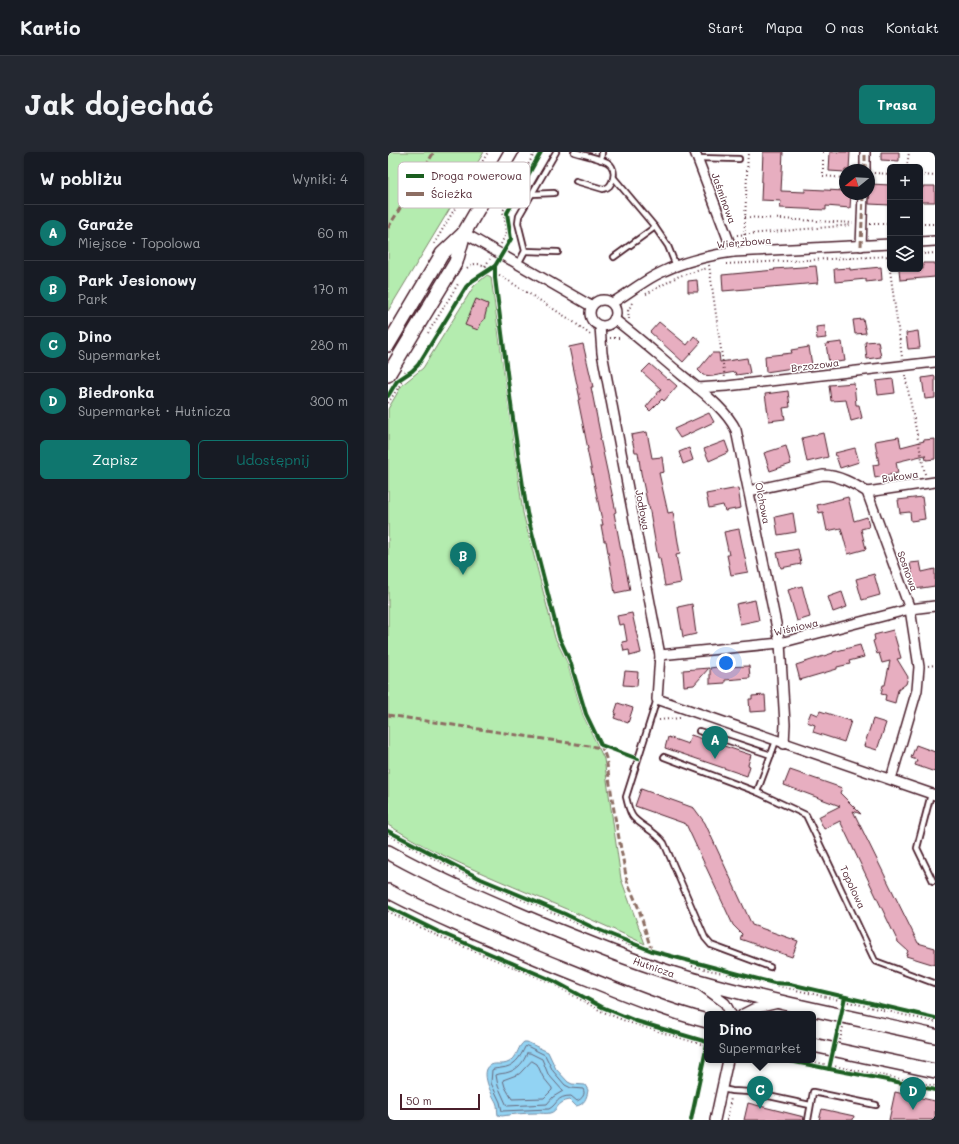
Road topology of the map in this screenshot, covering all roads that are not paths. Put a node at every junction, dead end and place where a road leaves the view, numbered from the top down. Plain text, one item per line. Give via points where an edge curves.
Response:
1 (510, 152) edge
2 (556, 152) edge
3 (574, 152) edge
4 (602, 152) edge
5 (865, 152) edge
6 (697, 155) edge
7 (739, 159) dead end
8 (600, 160) junction
9 (504, 162) edge
10 (864, 164) edge
11 (614, 178) junction
12 (576, 181) dead end
13 (554, 193) dead end
14 (531, 194) joint
15 (864, 200) edge
16 (478, 208) edge
17 (523, 208) edge
18 (655, 227) junction
19 (464, 233) junction
20 (935, 240) edge
21 (923, 242) edge
22 (887, 244) edge
23 (861, 246) junction
24 (525, 251) junction
25 (558, 252) dead end
26 (733, 252) junction
27 (614, 257) dead end
28 (517, 264) junction
29 (676, 266) junction
30 (612, 303) junction
31 (591, 306) junction
32 (614, 320) junction
33 (600, 326) junction
34 (388, 345) edge
35 (935, 362) edge
36 (388, 375) edge
37 (697, 388) junction
38 (935, 482) edge
39 (749, 491) junction
40 (867, 492) junction
41 (935, 606) edge
42 (910, 609) junction
43 (780, 643) junction
44 (660, 655) junction
45 (657, 699) junction
46 (699, 731) dead end
47 (780, 742) junction
48 (771, 755) junction
49 (664, 757) dead end
50 (891, 779) junction
51 (757, 792) junction
52 (933, 794) edge
53 (388, 852) edge
54 (933, 881) dead end
55 (388, 890) edge
56 (770, 967) dead end
57 (692, 979) junction
58 (934, 983) dead end
59 (783, 1002) junction
60 (730, 1011) edge
61 (749, 1011) edge
62 (704, 1020) edge
63 (935, 1036) edge
64 (816, 1046) edge
65 (727, 1063) edge
66 (935, 1071) edge
67 (722, 1089) junction
68 (810, 1105) junction
69 (876, 1105) dead end
70 (715, 1120) edge
71 (808, 1120) edge

1 - 9 main road
2 - 14 lane
3 - 8 lane
4 - 8 lane
5 - 10 street
6 - 7 lane
6 - 26 street, Jaśminowa
8 - 11 lane via 612,166
11 - 12 lane via 609,187 602,189
11 - 18 lane
13 - 14 lane
15 - 23 street
16 - 19 main road
17 - 24 lane via 518,223
18 - 27 lane
18 - 29 lane via 668,246
19 - 28 street
19 - 34 main road via 442,254
19 - 36 main road via 456,262
20 - 21 street
22 - 23 street, Wierzbowa
23 - 26 street, Wierzbowa
24 - 25 lane
24 - 28 lane
26 - 29 street, Wierzbowa via 708,256
28 - 31 street
29 - 30 street, Wierzbowa via 656,275
30 - 31 street via 608,300 598,300
30 - 32 street via 616,311
31 - 33 street via 590,318
32 - 33 street via 611,324
32 - 37 street, Olchowa
33 - 44 street, Jodłowa via 600,338
35 - 37 street, Brzozowa
37 - 39 street, Olchowa via 733,423
38 - 40 street, Bukowa
39 - 40 street via 831,475
39 - 43 street, Olchowa
40 - 42 street, Sosnowa
41 - 42 street, Wiśniowa
42 - 43 street, Wiśniowa
42 - 50 street, Sosnowa via 919,678
43 - 44 street, Wiśniowa
43 - 47 street, Olchowa via 785,724
44 - 45 street, Jodłowa
45 - 47 street
45 - 56 lane via 626,797 629,810 633,818 658,835 664,843 705,938 712,945
46 - 48 lane
47 - 48 lane
47 - 50 street
48 - 51 lane
49 - 51 lane, Topolowa
50 - 52 street
51 - 58 lane, Topolowa via 806,815 876,961
52 - 54 lane via 916,848
53 - 57 main road, Hutnicza via 478,897 633,960
55 - 62 main road via 479,934 600,984
57 - 59 main road, Hutnicza
57 - 60 street via 726,1003
59 - 61 street
59 - 63 main road, Hutnicza
64 - 66 main road
65 - 67 street
67 - 68 lane via 750,1092
67 - 70 street
68 - 69 lane via 813,1092
68 - 71 lane

